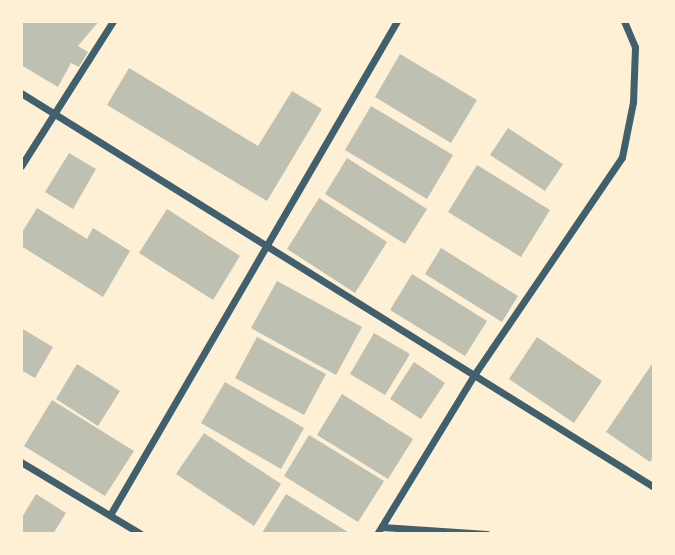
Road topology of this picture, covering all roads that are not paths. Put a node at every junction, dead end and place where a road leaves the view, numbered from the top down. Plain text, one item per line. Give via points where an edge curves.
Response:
1 (113, 21) edge
2 (397, 21) edge
3 (624, 21) edge
4 (21, 93) edge
5 (52, 113) junction
6 (21, 166) edge
7 (267, 247) junction
8 (474, 375) junction
9 (21, 462) edge
10 (654, 487) edge
11 (110, 515) junction
12 (379, 530) edge
13 (141, 534) edge
14 (487, 534) edge

1 - 5 street
2 - 7 street
3 - 8 street via 635,47 633,102 622,157
4 - 5 street
5 - 6 street
5 - 7 street
7 - 8 street
7 - 11 street
8 - 10 street
8 - 12 street
9 - 11 street
11 - 13 street
12 - 14 street

